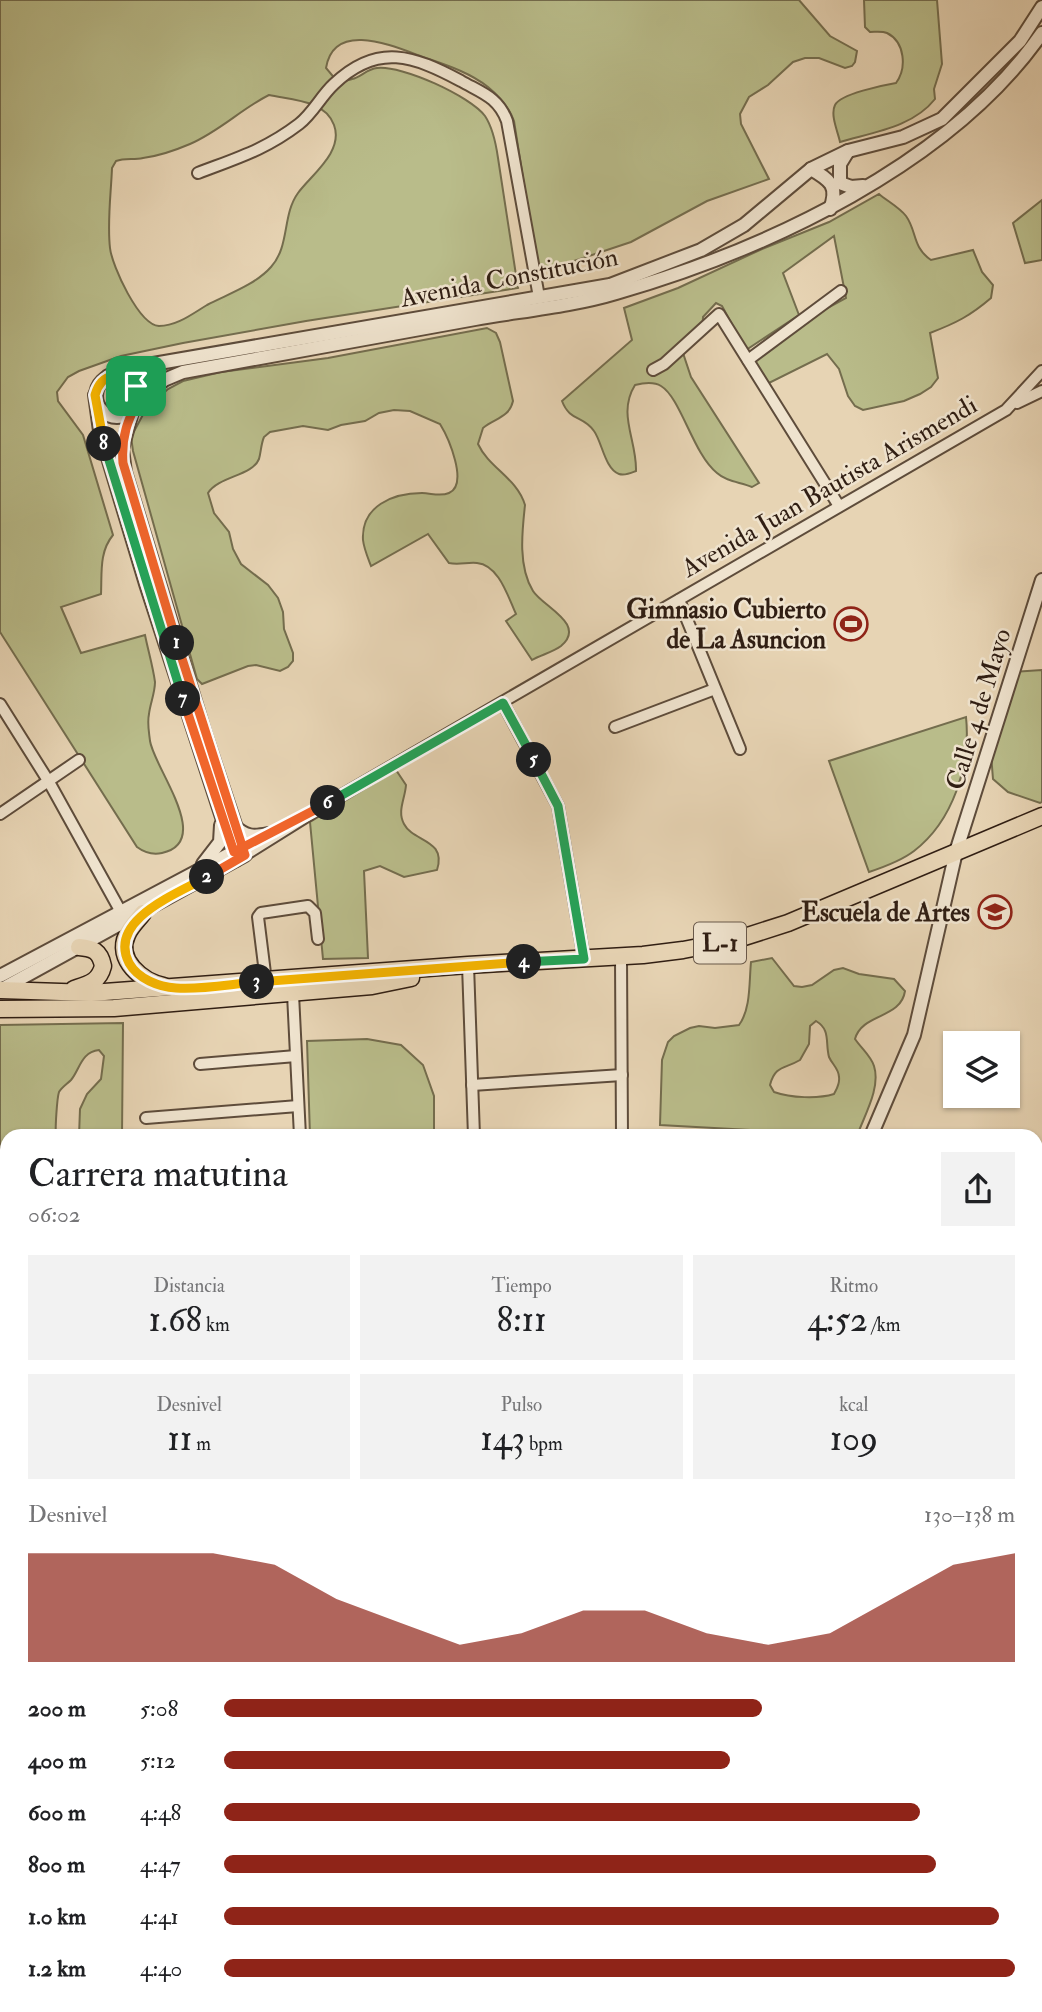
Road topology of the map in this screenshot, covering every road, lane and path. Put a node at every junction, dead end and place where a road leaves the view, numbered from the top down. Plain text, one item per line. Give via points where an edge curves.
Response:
1 (1042, 7) edge
2 (1042, 33) edge
3 (848, 151) junction
4 (811, 169) junction
5 (198, 173) dead end
6 (868, 186) junction
7 (830, 209) junction
8 (841, 291) dead end
9 (539, 297) junction
10 (748, 360) junction
11 (653, 370) dead end
12 (1042, 371) edge
13 (108, 376) junction
14 (1042, 391) edge
15 (95, 395) junction
16 (134, 407) junction
17 (1006, 410) junction
18 (839, 506) junction
19 (1042, 580) edge
20 (679, 600) junction
21 (715, 689) junction
22 (503, 703) junction
23 (0, 704) edge
24 (615, 727) dead end
25 (740, 750) dead end
26 (79, 760) dead end
27 (49, 782) junction
28 (311, 813) junction
29 (0, 814) edge
30 (221, 814) junction
31 (1042, 816) edge
32 (234, 826) junction
33 (268, 834) junction
34 (956, 852) junction
35 (239, 854) junction
36 (198, 870) junction
37 (121, 912) junction
38 (143, 913) junction
39 (318, 939) dead end
40 (79, 947) junction
41 (621, 957) junction
42 (584, 959) junction
43 (468, 965) junction
44 (1, 977) edge
45 (266, 981) junction
46 (176, 988) junction
47 (60, 993) junction
48 (293, 993) junction
49 (0, 1009) edge
50 (296, 1056) junction
51 (201, 1064) dead end
52 (622, 1075) junction
53 (472, 1085) junction
54 (298, 1106) junction
55 (146, 1118) dead end
56 (300, 1129) edge
57 (474, 1129) edge
58 (622, 1129) edge
59 (874, 1129) edge

1 - 3 street, Avenida Constitución via 1020,41 942,119 903,137
2 - 6 street, Avenida Constitución via 995,90 948,133
3 - 4 street, Avenida Constitución
3 - 6 street via 840,164 840,183
4 - 7 street via 832,187
4 - 9 street, Avenida Constitución via 744,225 701,250 610,285
5 - 9 street via 278,139 356,66 374,59 425,62 493,98 502,108
6 - 7 street, Avenida Constitución
7 - 16 street, Avenida Constitución via 706,263 614,294 183,372 164,380
8 - 10 street
9 - 13 street, Avenida Constitución via 136,367
10 - 11 street via 719,314
10 - 18 street
12 - 17 street, Avenida Juan Bautista Arismendi
13 - 15 street
13 - 16 street via 131,380 136,386
14 - 17 street, Avenida Juan Bautista Arismendi
15 - 16 street via 108,416 116,418
15 - 30 street via 100,431
16 - 32 street via 122,449 125,472
17 - 18 street, Avenida Juan Bautista Arismendi
18 - 20 street, Avenida Juan Bautista Arismendi
19 - 34 street, Calle 4 de Mayo
20 - 21 street
20 - 22 street, Avenida Juan Bautista Arismendi
21 - 24 street
21 - 25 street
22 - 28 street, Avenida Juan Bautista Arismendi
22 - 42 street via 558,806
23 - 27 street
26 - 27 street
27 - 29 street
27 - 37 street
28 - 33 street, Avenida Juan Bautista Arismendi
28 - 35 street, Avenida Juan Bautista Arismendi
30 - 35 street
30 - 36 street via 220,842
31 - 34 main road, L-1
32 - 33 street via 253,837
32 - 35 street
33 - 35 street, Avenida Juan Bautista Arismendi
34 - 41 main road, L-1 via 759,934
34 - 59 street, Calle 4 de Mayo via 914,1035
35 - 36 street, Avenida Juan Bautista Arismendi
35 - 38 street, Avenida Juan Bautista Arismendi
36 - 37 street, Avenida Juan Bautista Arismendi
37 - 44 street, Avenida Juan Bautista Arismendi
38 - 40 street, Avenida Juan Bautista Arismendi
38 - 46 main road via 126,936 124,953 132,969 143,977
39 - 45 street via 315,913 308,906 261,913
40 - 44 street, Avenida Juan Bautista Arismendi
40 - 47 main road, L-1 via 97,952 101,972 93,983
41 - 42 main road, L-1
41 - 52 street
42 - 43 main road, L-1
43 - 45 main road, L-1
43 - 48 main road, L-1 via 372,986
43 - 53 street
44 - 47 main road, L-1
45 - 46 main road, L-1
46 - 47 main road, L-1
48 - 49 main road, L-1 via 114,1008
48 - 50 street
50 - 51 street
50 - 54 street
52 - 53 street
52 - 58 street
53 - 57 street
54 - 55 street
54 - 56 street

